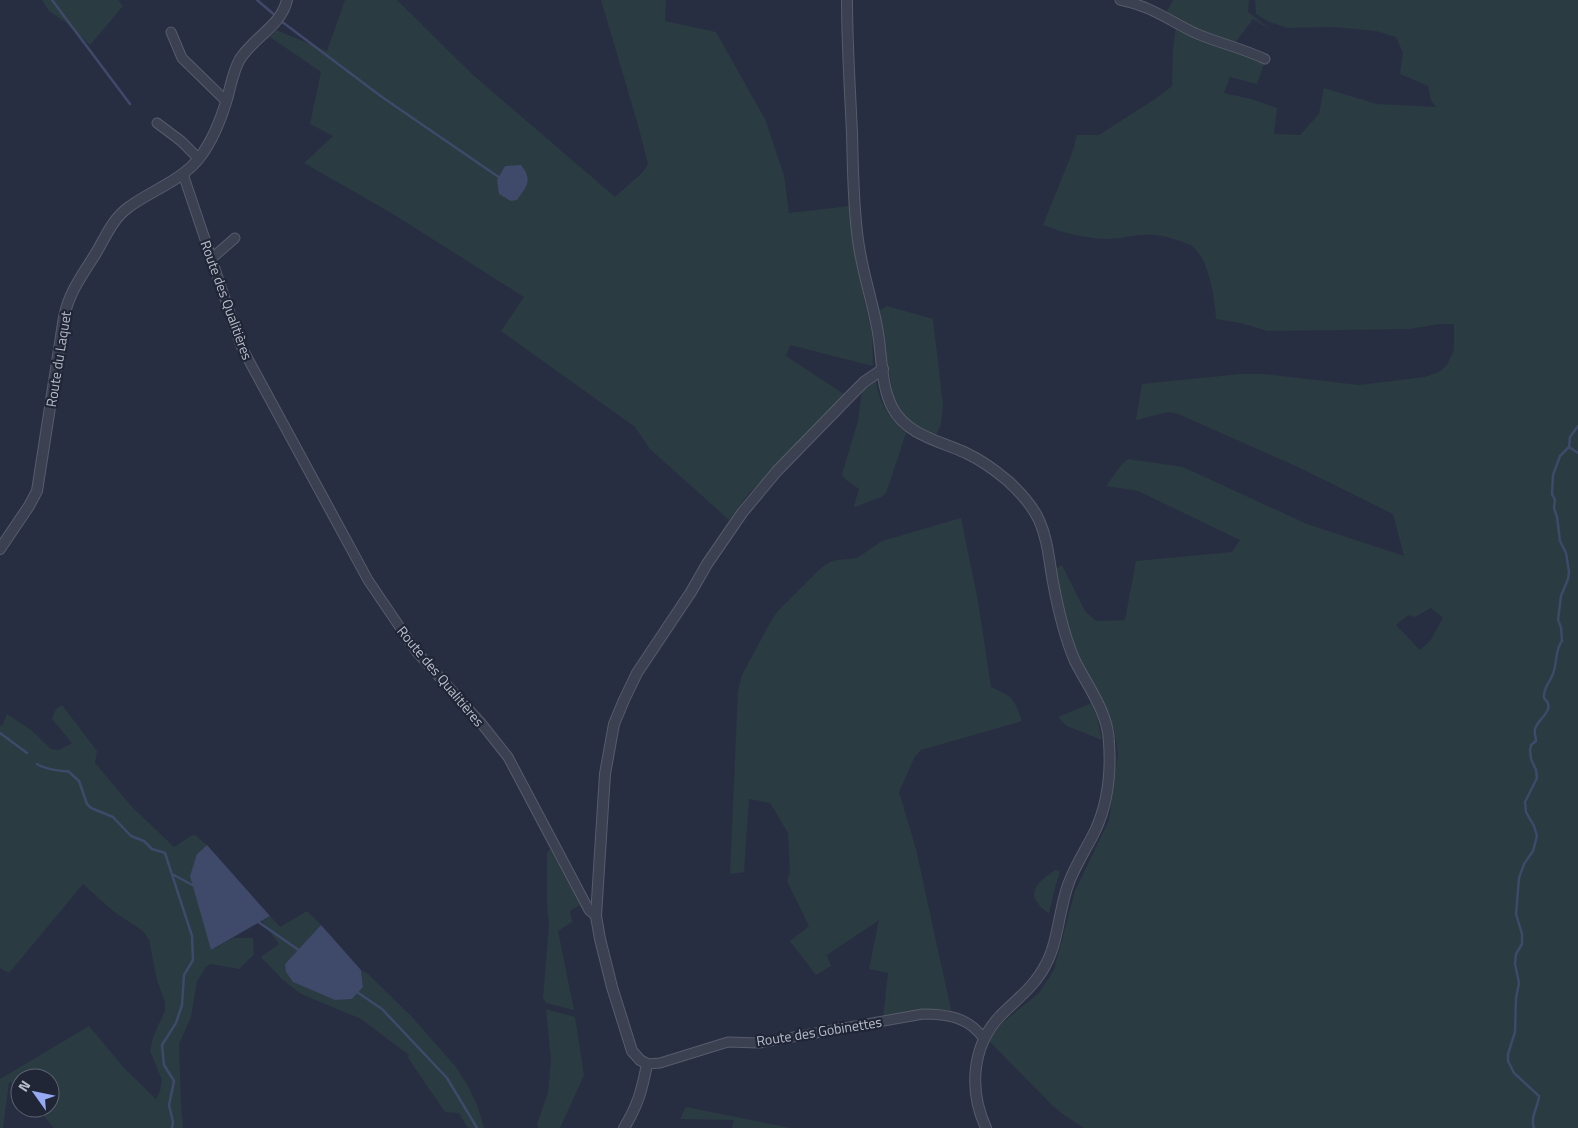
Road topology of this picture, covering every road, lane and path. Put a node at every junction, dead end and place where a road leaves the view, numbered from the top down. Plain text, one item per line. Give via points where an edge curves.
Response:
1 (286, 0) edge
2 (847, 0) edge
3 (1120, 0) edge
4 (171, 32) dead end
5 (1265, 59) dead end
6 (226, 101) junction
7 (156, 124) dead end
8 (199, 159) junction
9 (182, 174) junction
10 (235, 238) dead end
11 (211, 258) junction
12 (883, 369) junction
13 (0, 549) edge
14 (596, 916) junction
15 (984, 1039) junction
16 (648, 1064) junction
17 (624, 1128) edge
18 (986, 1128) edge

1 - 6 street, Route du Laquet via 275,23 241,59
2 - 12 street via 858,240
3 - 5 street via 1146,6 1197,34
4 - 6 street via 182,58
6 - 8 street, Route du Laquet via 216,131
7 - 8 street via 181,141
8 - 9 street, Route du Laquet
9 - 11 street, Route des Qualitières
9 - 13 street, Route du Laquet via 120,214 70,295 36,491
10 - 11 street
11 - 14 street, Route des Qualitières via 241,346 368,580 416,651 501,746 588,910
12 - 14 street via 858,388 760,491 718,548 629,689 614,724 607,760
12 - 15 street via 888,398 902,421 919,434 986,464 1030,505 1046,541 1068,644 1102,712 1108,734 1110,763 1105,802 1069,882 1046,964 1034,983 1001,1015
14 - 16 street, Route des Qualitières via 632,1051
15 - 16 street, Route des Gobinettes via 969,1024 956,1017 923,1014 759,1043 728,1042
15 - 18 street via 975,1073 975,1087 976,1101
16 - 17 street via 638,1102

